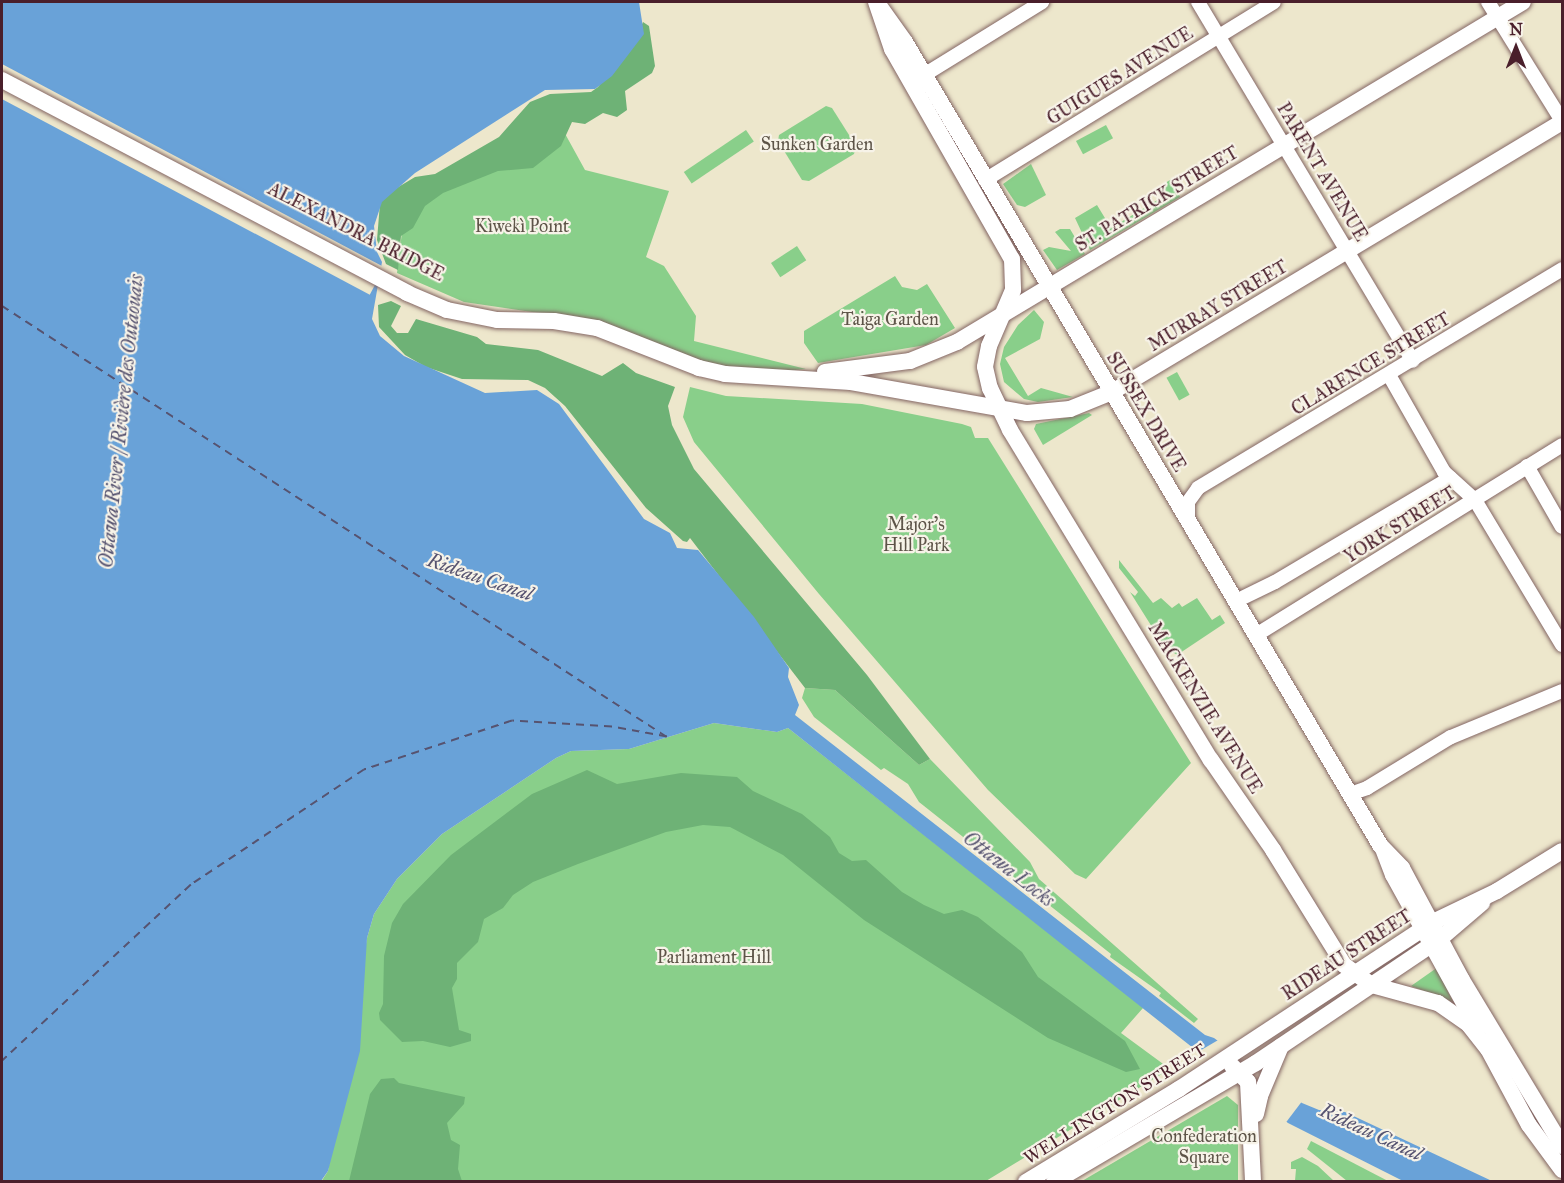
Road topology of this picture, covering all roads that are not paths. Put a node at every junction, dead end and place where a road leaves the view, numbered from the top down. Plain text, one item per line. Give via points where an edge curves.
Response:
1 (1042, 2) edge
2 (1198, 2) edge
3 (1274, 2) edge
4 (1488, 2) edge
5 (1523, 2) edge
6 (1498, 17) junction
7 (1219, 36) junction
8 (2, 69) edge
9 (924, 75) junction
10 (2, 80) edge
11 (1563, 122) edge
12 (1286, 144) junction
13 (985, 180) junction
14 (1349, 252) junction
15 (1563, 270) edge
16 (1049, 288) junction
17 (410, 289) junction
18 (1005, 314) junction
19 (1413, 361) junction
20 (1389, 375) junction
21 (792, 378) junction
22 (1112, 392) junction
23 (1000, 410) junction
24 (1563, 445) edge
25 (1527, 466) junction
26 (1450, 478) junction
27 (1164, 480) junction
28 (1198, 488) junction
29 (1475, 500) junction
30 (1188, 519) junction
31 (1563, 527) edge
32 (1236, 601) junction
33 (1256, 635) junction
34 (1563, 645) edge
35 (1563, 692) edge
36 (1350, 794) junction
37 (1563, 851) edge
38 (1497, 891) junction
39 (1429, 925) junction
40 (1437, 941) junction
41 (1355, 973) junction
42 (1372, 985) junction
43 (1281, 1046) junction
44 (1488, 1049) junction
45 (1224, 1060) junction
46 (1241, 1072) junction
47 (1252, 1142) junction
48 (1558, 1145) edge
49 (1080, 1151) junction
50 (1563, 1170) edge
51 (1026, 1182) edge
52 (1053, 1182) edge
53 (1253, 1182) edge

1 - 9 street
2 - 7 street, PARENT AVENUE
3 - 7 street, GUIGUES AVENUE
4 - 6 street
5 - 6 main road, ST. PATRICK STREET
6 - 11 street
6 - 12 main road, ST. PATRICK STREET
7 - 12 street, PARENT AVENUE
7 - 13 street, GUIGUES AVENUE
8 - 17 main road, ALEXANDRA BRIDGE
9 - 13 main road, SUSSEX DRIVE
9 - 18 main road, SUSSEX DRIVE via 876,2 892,49 1012,259 1015,282
10 - 17 main road
11 - 14 main road, MURRAY STREET
12 - 14 street, PARENT AVENUE
12 - 16 main road, ST. PATRICK STREET
13 - 16 main road, SUSSEX DRIVE
14 - 19 street, PARENT AVENUE
14 - 22 main road, MURRAY STREET
15 - 19 street, CLARENCE STREET
16 - 18 main road, ST. PATRICK STREET
16 - 22 main road, SUSSEX DRIVE
17 - 21 main road, ALEXANDRA BRIDGE via 471,308 597,328 711,372 748,378
18 - 21 main road, ST. PATRICK STREET via 925,356
18 - 23 main road, MACKENZIE AVENUE via 989,346 985,367
19 - 20 street, CLARENCE STREET
20 - 26 street
20 - 28 street, CLARENCE STREET
21 - 23 main road, MURRAY STREET via 863,384
22 - 23 main road, MURRAY STREET via 1058,411
22 - 27 main road, SUSSEX DRIVE
23 - 41 main road, MACKENZIE AVENUE via 1211,760 1344,964
24 - 25 street, YORK STREET
25 - 29 street, YORK STREET
25 - 31 street
26 - 29 street
26 - 32 street, YORK STREET
27 - 28 street via 1179,488
27 - 30 main road, SUSSEX DRIVE
28 - 30 street via 1190,498
29 - 33 street, YORK STREET
29 - 34 street
30 - 32 main road, SUSSEX DRIVE
32 - 33 main road, SUSSEX DRIVE
33 - 36 main road, SUSSEX DRIVE
35 - 36 street via 1451,737 1367,788
36 - 39 main road, SUSSEX DRIVE via 1380,844 1402,868
37 - 38 main road, RIDEAU STREET
38 - 39 main road, RIDEAU STREET
38 - 40 main road, RIDEAU STREET
39 - 40 main road, SUSSEX DRIVE
39 - 41 main road, RIDEAU STREET
40 - 42 main road, RIDEAU STREET
40 - 44 street
40 - 48 main road, SUSSEX DRIVE
41 - 42 main road, MACKENZIE AVENUE
41 - 45 main road, RIDEAU STREET
42 - 43 main road, RIDEAU STREET
42 - 44 main road, MACKENZIE AVENUE via 1448,1008 1469,1025
43 - 46 main road, RIDEAU STREET
43 - 47 main road via 1260,1096
44 - 48 main road, MACKENZIE AVENUE
45 - 46 main road
45 - 49 main road, WELLINGTON STREET
46 - 47 main road via 1248,1082
46 - 52 main road, WELLINGTON STREET
47 - 53 main road
48 - 50 main road
49 - 51 main road, WELLINGTON STREET
49 - 52 main road via 1059,1167

